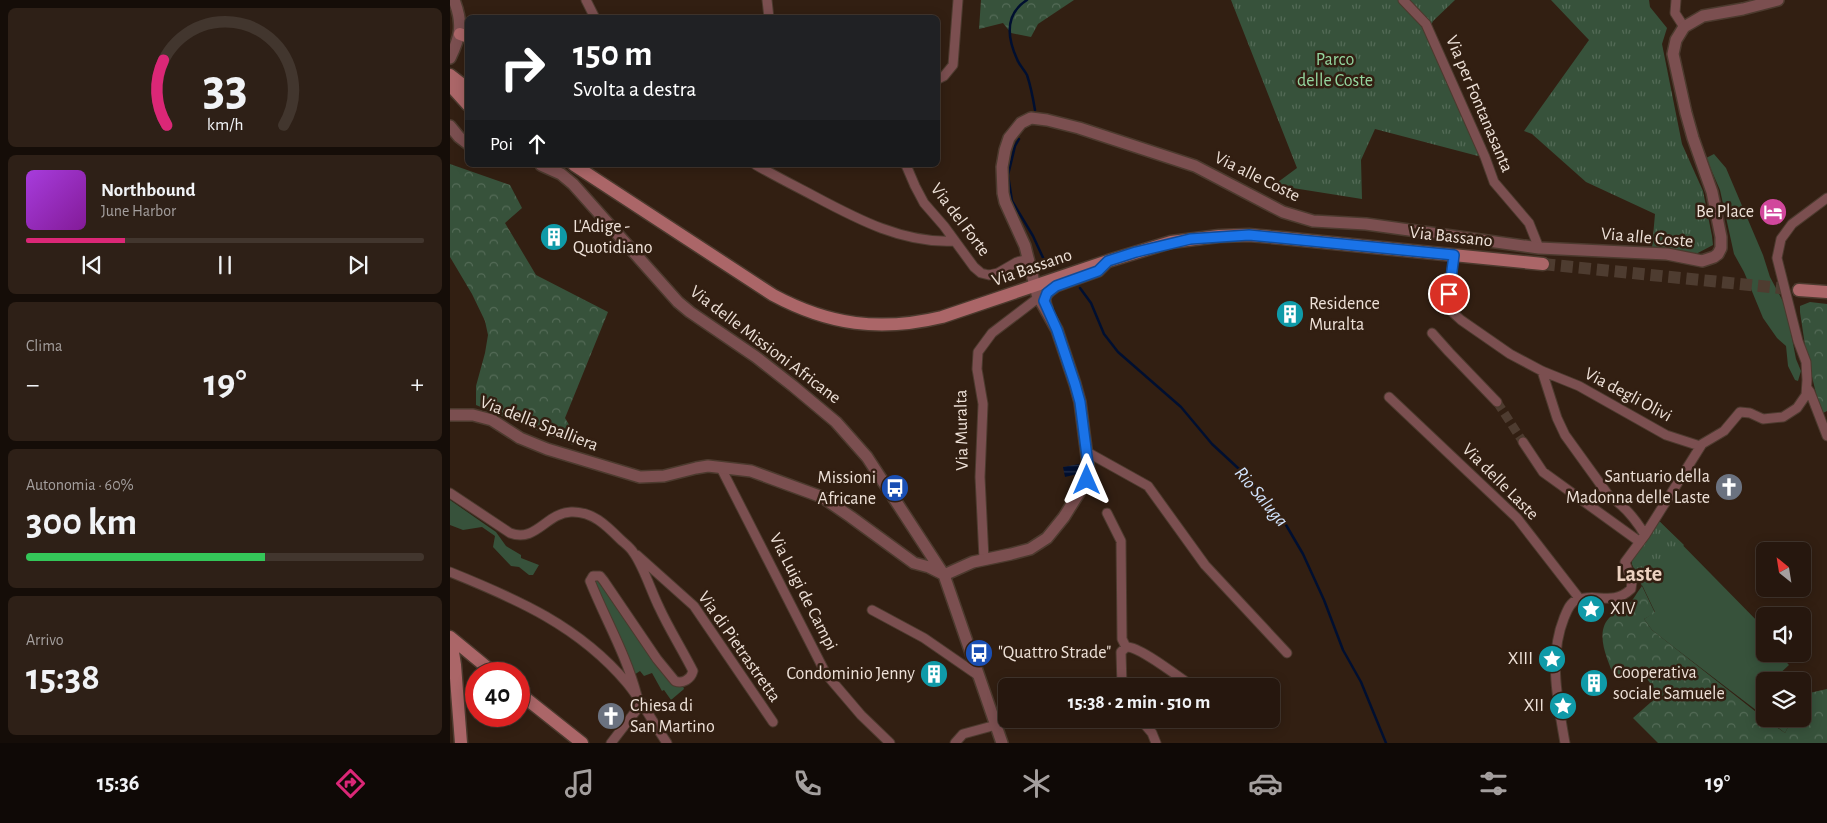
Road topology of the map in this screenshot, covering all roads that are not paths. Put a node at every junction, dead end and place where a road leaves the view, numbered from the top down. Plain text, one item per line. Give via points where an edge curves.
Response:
1 (454, 0) edge
2 (586, 0) edge
3 (767, 0) edge
4 (958, 0) edge
5 (1403, 0) edge
6 (1676, 0) edge
7 (1778, 0) edge
8 (594, 15) edge
9 (769, 15) edge
10 (1684, 27) junction
11 (464, 36) edge
12 (453, 53) edge
13 (450, 74) edge
14 (940, 77) edge
15 (465, 82) edge
16 (450, 86) edge
17 (465, 86) edge
18 (465, 102) edge
19 (450, 126) edge
20 (465, 142) edge
21 (545, 167) edge
22 (578, 167) edge
23 (760, 167) edge
24 (907, 167) edge
25 (1827, 198) edge
26 (955, 241) junction
27 (1539, 248) junction
28 (1454, 255) junction
29 (1029, 259) junction
30 (1108, 261) junction
31 (1543, 264) tunnel mouth
32 (1799, 290) tunnel mouth
33 (1036, 292) junction
34 (1827, 292) edge
35 (1050, 315) junction
36 (1432, 332) dead end
37 (1542, 371) junction
38 (1807, 388) junction
39 (1389, 397) dead end
40 (1497, 402) tunnel mouth
41 (450, 415) edge
42 (1827, 435) edge
43 (1523, 442) tunnel mouth
44 (1700, 446) junction
45 (1087, 452) junction
46 (721, 468) junction
47 (450, 493) edge
48 (1107, 512) dead end
49 (1642, 538) junction
50 (633, 552) junction
51 (984, 559) junction
52 (450, 572) edge
53 (944, 575) junction
54 (1579, 598) junction
55 (872, 610) dead end
56 (450, 637) edge
57 (450, 642) edge
58 (1126, 647) junction
59 (1287, 653) dead end
60 (476, 659) junction
61 (480, 662) edge
62 (455, 666) junction
63 (980, 676) junction
64 (1122, 678) edge
65 (1180, 678) edge
66 (639, 700) junction
67 (530, 702) edge
68 (773, 722) dead end
69 (996, 725) junction
70 (1148, 728) edge
71 (461, 743) edge
72 (582, 743) edge
73 (611, 743) edge
74 (667, 743) edge
75 (890, 743) edge
76 (955, 743) edge
77 (1002, 743) edge
78 (1156, 743) edge
79 (1565, 743) edge

1 - 11 street
2 - 8 street
3 - 9 street
4 - 14 street via 953,65
5 - 27 street, Via per Fontanasanta via 1426,24 1494,182 1529,223
6 - 10 street via 1675,13
7 - 10 street via 1703,16
10 - 27 street, Via alle Coste via 1674,54 1693,138 1712,192 1721,237 1718,254 1702,261 1667,254
11 - 12 street
13 - 15 main road
13 - 17 main road
16 - 18 main road
19 - 20 street
21 - 53 street, Via delle Missioni Africane via 573,184 678,302 756,357 845,431 867,457
22 - 33 main road, Via Bassano via 773,295 826,318 876,325 918,323
23 - 26 street via 876,226 912,238
24 - 26 street, Via del Forte via 924,204
25 - 38 street via 1792,224 1781,239 1777,258 1806,362
26 - 29 street, Via del Forte via 974,268 989,275
27 - 29 street, Via alle Coste via 1366,224 1313,221 1283,212 1195,166 1079,128 1031,118 1015,129 1009,138 1001,181 1005,202
28 - 30 main road, Via Bassano via 1249,235 1171,242
28 - 31 main road, Via Bassano
28 - 37 street, Via degli Olivi via 1449,294 1451,311 1510,354
29 - 33 street, Via alle Coste
30 - 33 main road, Via Bassano
30 - 35 street via 1098,271 1051,290 1044,301
32 - 34 main road
33 - 35 street
33 - 51 street, Via Muralta via 992,333 978,352 977,369 983,404 980,477
35 - 45 street via 1080,402
36 - 40 street
37 - 44 street, Via degli Olivi via 1578,386 1666,435
37 - 49 street via 1565,435 1609,496 1637,522
38 - 42 street
38 - 44 street via 1803,401 1784,417 1763,419 1740,412 1724,431
39 - 54 street, Via delle Laste via 1518,518
41 - 46 street, Via della Spalliera via 473,414 492,420 520,438 547,449 640,477 664,476 696,468
43 - 49 street via 1543,472
44 - 49 street
45 - 51 street via 1087,480 1054,531 1030,549
45 - 59 street via 1148,486 1205,565
46 - 53 street, Via della Spalliera via 751,471 822,498 914,563
46 - 75 street, Via Luigi de Campi via 826,674
47 - 50 street, Via di Pietrastretta via 510,533 521,536 564,513 590,515
48 - 58 street via 1121,540 1122,639
49 - 54 street via 1625,562 1632,582 1625,595
50 - 66 street, Via di Pietrastretta via 693,671 686,681 676,681 600,576 593,576 590,582 620,646
50 - 68 street, Via di Pietrastretta via 694,606
51 - 53 street
52 - 66 street via 557,621 608,661
53 - 63 street, Via delle Missioni Africane
54 - 79 street via 1570,606 1557,640 1557,696
55 - 63 street via 924,638
56 - 60 main road
57 - 62 main road
58 - 64 street via 1121,652
58 - 65 street via 1142,652
60 - 61 main road
60 - 62 main road via 462,658
62 - 71 main road
63 - 69 street, Via delle Missioni Africane
66 - 73 street
66 - 74 street
67 - 72 main road
69 - 76 street via 963,734
69 - 77 street, Via delle Missioni Africane
70 - 78 street

